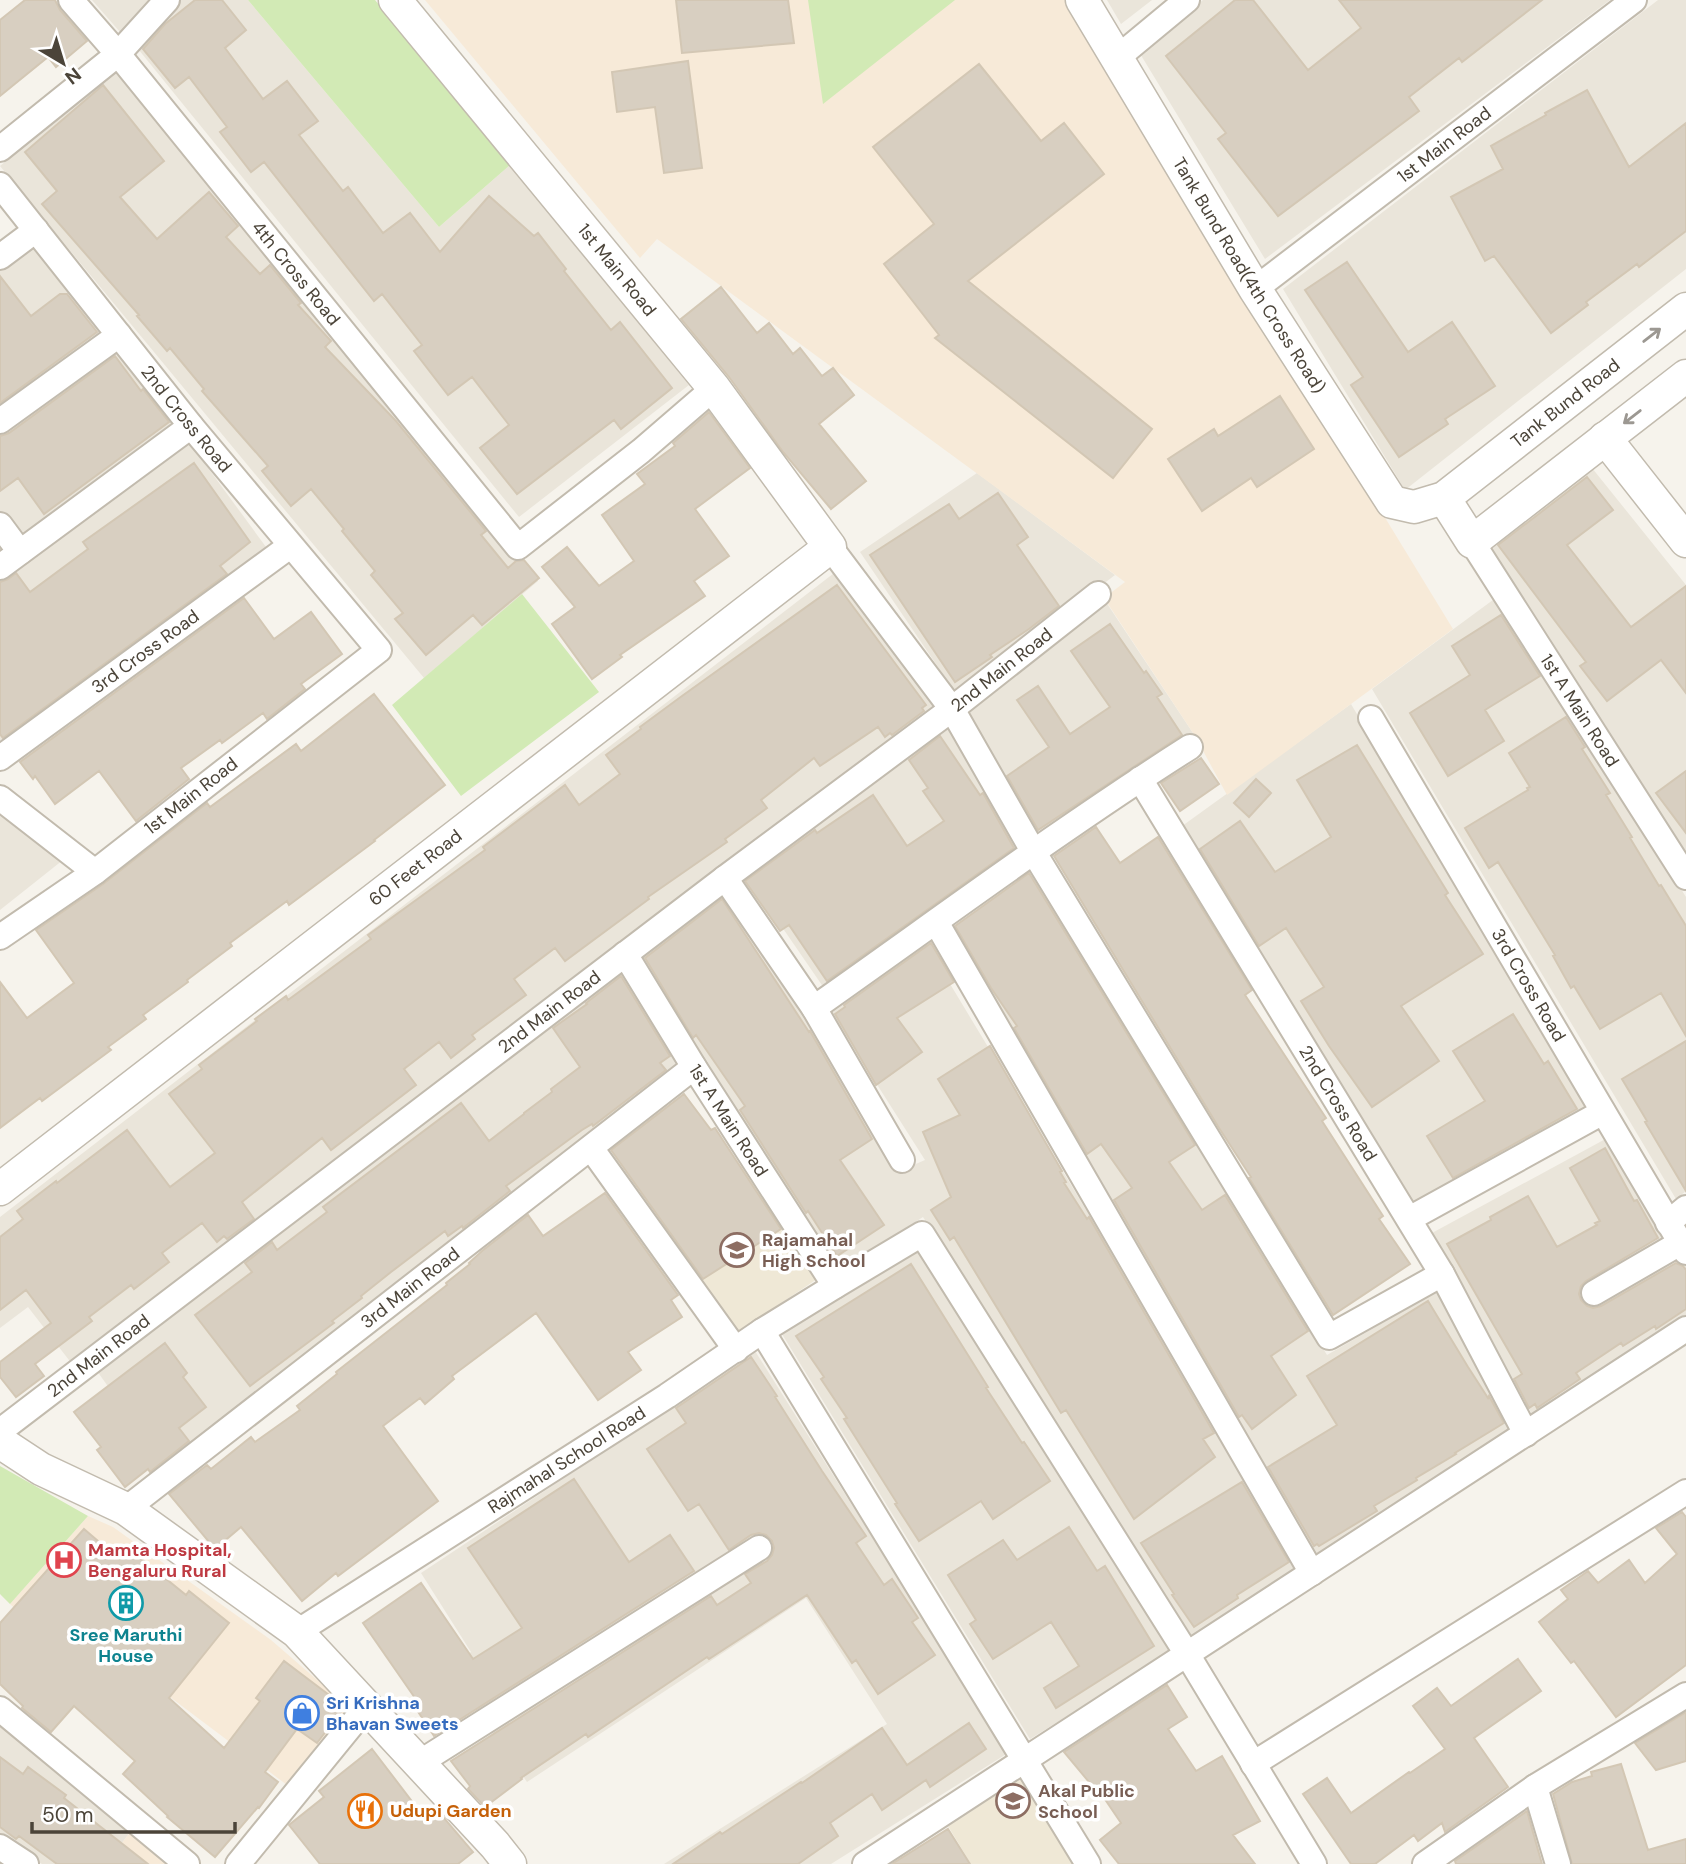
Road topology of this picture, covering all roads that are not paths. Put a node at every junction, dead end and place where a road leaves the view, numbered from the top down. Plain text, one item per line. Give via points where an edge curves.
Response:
1 (71, 0) edge
2 (167, 0) edge
3 (395, 0) edge
4 (1082, 0) edge
5 (1187, 0) edge
6 (1634, 0) edge
7 (118, 54) junction
8 (1117, 58) junction
9 (0, 149) edge
10 (0, 185) edge
11 (36, 230) junction
12 (0, 257) edge
13 (1255, 289) junction
14 (1686, 309) edge
15 (119, 335) junction
16 (1686, 376) edge
17 (714, 388) junction
18 (0, 421) edge
19 (191, 426) junction
20 (1605, 439) junction
21 (1444, 499) junction
22 (0, 525) edge
23 (1686, 541) edge
24 (1472, 542) junction
25 (290, 546) junction
26 (830, 547) junction
27 (20, 552) junction
28 (0, 567) edge
29 (1098, 594) dead end
30 (379, 650) joint
31 (952, 709) junction
32 (1371, 718) dead end
33 (1190, 747) dead end
34 (0, 758) edge
35 (1140, 779) junction
36 (0, 798) edge
37 (1033, 851) junction
38 (95, 872) junction
39 (725, 877) junction
40 (1686, 877) edge
41 (936, 922) junction
42 (0, 937) edge
43 (625, 954) junction
44 (814, 1008) junction
45 (694, 1067) junction
46 (1603, 1112) junction
47 (591, 1148) junction
48 (902, 1160) dead end
49 (0, 1189) edge
50 (1409, 1219) junction
51 (1680, 1231) edge
52 (1442, 1274) junction
53 (835, 1286) junction
54 (1594, 1293) dead end
55 (1686, 1329) edge
56 (762, 1331) junction
57 (736, 1350) junction
58 (0, 1431) edge
59 (1526, 1434) junction
60 (0, 1442) edge
61 (1686, 1492) edge
62 (126, 1509) junction
63 (759, 1548) dead end
64 (1312, 1573) junction
65 (298, 1632) junction
66 (1187, 1654) junction
67 (1686, 1695) edge
68 (368, 1706) junction
69 (0, 1709) edge
70 (1024, 1761) junction
71 (419, 1763) junction
72 (1252, 1764) junction
73 (1535, 1787) junction
74 (0, 1847) edge
75 (877, 1861) edge
76 (503, 1862) edge
77 (26, 1864) edge
78 (187, 1864) edge
79 (238, 1864) edge
80 (1088, 1864) edge
81 (1314, 1864) edge
82 (1425, 1864) edge
83 (1558, 1864) edge

1 - 7 street, 4th Cross Road
2 - 7 street
3 - 17 street, 1st Main Road
4 - 8 street, Tank Bund Road(4th Cross Road)
5 - 8 street
6 - 13 street, 1st Main Road
7 - 9 street
7 - 17 street, 4th Cross Road via 518,547
8 - 13 street, Tank Bund Road(4th Cross Road)
10 - 11 street, 2nd Cross Road
11 - 12 street
11 - 15 street, 2nd Cross Road
13 - 21 street, Tank Bund Road(4th Cross Road) via 1392,502 1415,507
21 -> 14 street, Tank Bund Road
15 - 18 street
15 - 19 street, 2nd Cross Road
16 -> 20 street
17 - 26 street, 1st Main Road
19 - 25 street, 2nd Cross Road
19 - 27 street
20 - 23 street
20 - 24 street
21 - 24 street
22 - 27 street
24 - 40 street, 1st A Main Road
25 - 30 street, 2nd Cross Road
25 - 34 street, 3rd Cross Road
26 - 31 street
26 - 49 street, 60 Feet Road
27 - 28 street
29 - 31 street, 2nd Main Road
30 - 38 street, 1st Main Road
31 - 37 street
31 - 39 street, 2nd Main Road
32 - 46 street, 3rd Cross Road
33 - 35 street
35 - 37 street
35 - 50 street, 2nd Cross Road
36 - 38 street
37 - 41 street
37 - 52 street via 1329,1337
38 - 42 street, 1st Main Road
39 - 43 street, 2nd Main Road
39 - 44 street
41 - 44 street
41 - 64 street
43 - 45 street, 1st A Main Road
43 - 58 street, 2nd Main Road
44 - 48 street
45 - 47 street, 3rd Main Road
45 - 53 street, 1st A Main Road
46 - 50 street
46 - 51 street, 3rd Cross Road
47 - 57 street
47 - 62 street, 3rd Main Road
50 - 52 street, 2nd Cross Road
51 - 54 street
52 - 59 street, 2nd Cross Road
53 - 56 street, Rajmahal School Road
53 - 66 street, Rajmahal School Road via 922,1234
55 - 59 street
56 - 57 street, Rajmahal School Road
56 - 70 street
57 - 65 street, Rajmahal School Road
59 - 64 street
60 - 62 street via 41,1469
61 - 72 street
62 - 65 street
63 - 71 street
64 - 66 street
65 - 68 street
66 - 70 street
66 - 72 street
67 - 73 street
68 - 71 street
68 - 79 street
69 - 78 street
70 - 75 street
70 - 80 street
71 - 76 street
72 - 81 street
73 - 82 street
73 - 83 street
74 - 77 street

